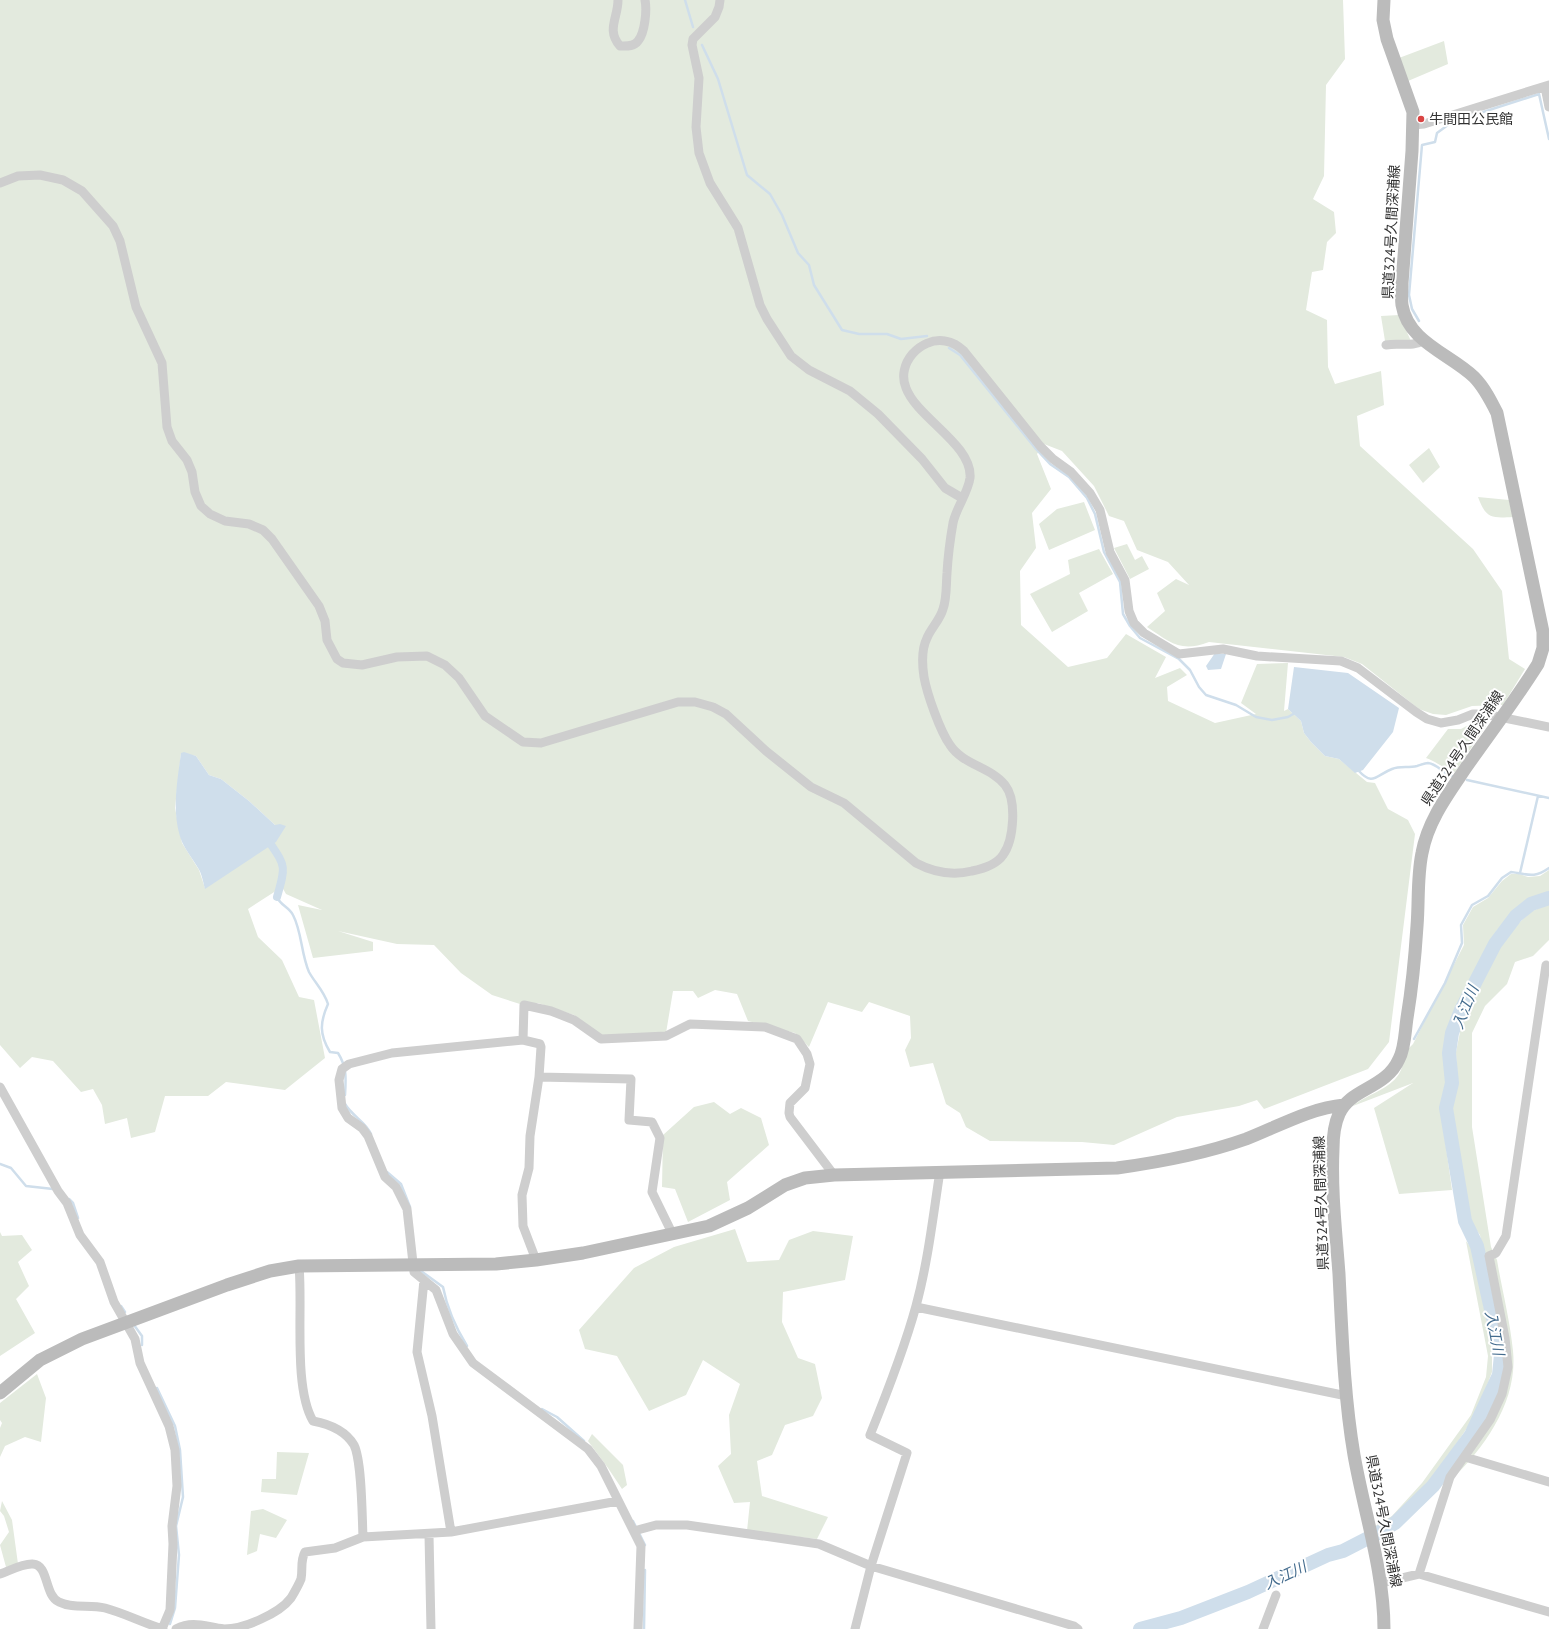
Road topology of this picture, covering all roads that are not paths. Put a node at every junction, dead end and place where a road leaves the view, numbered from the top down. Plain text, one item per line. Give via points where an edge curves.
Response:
1 (618, 0) edge
2 (645, 0) edge
3 (720, 0) edge
4 (1384, 0) edge
5 (1547, 86) edge
6 (1549, 107) edge
7 (1413, 125) junction
8 (0, 183) edge
9 (1424, 340) junction
10 (1386, 345) dead end
11 (962, 498) junction
12 (1502, 717) junction
13 (1549, 727) edge
14 (1546, 965) dead end
15 (523, 1040) junction
16 (539, 1077) junction
17 (0, 1087) edge
18 (1344, 1105) junction
19 (940, 1171) junction
20 (834, 1175) junction
21 (673, 1235) junction
22 (536, 1260) junction
23 (412, 1265) junction
24 (299, 1266) junction
25 (424, 1280) junction
26 (916, 1307) junction
27 (125, 1322) junction
28 (0, 1393) edge
29 (1347, 1396) junction
30 (1465, 1457) junction
31 (1549, 1482) edge
32 (618, 1501) junction
33 (639, 1530) junction
34 (451, 1532) junction
35 (429, 1534) junction
36 (363, 1537) junction
37 (871, 1566) junction
38 (0, 1574) edge
39 (1418, 1574) junction
40 (1381, 1583) junction
41 (1276, 1595) dead end
42 (1549, 1612) edge
43 (162, 1629) edge
44 (176, 1629) edge
45 (238, 1629) edge
46 (431, 1629) edge
47 (638, 1629) edge
48 (855, 1629) edge
49 (1078, 1629) edge
50 (1263, 1629) edge
51 (1384, 1629) edge

1 - 2 street via 612,31 620,46 632,46 638,41 643,30
3 - 11 street via 715,17 693,39 692,45 699,78 696,127 699,153 710,183 738,228 763,312 791,356 809,370 850,391 878,414 945,488
4 - 7 main road, 県道324号久間深浦線 via 1383,20 1387,39 1409,95
5 - 6 street
5 - 7 street via 1424,124
7 - 9 main road, 県道324号久間深浦線 via 1402,305 1407,320
8 - 11 street via 18,176 40,175 62,180 82,191 113,226 120,241 136,307 162,363 167,427 172,440 187,460 201,506 210,514 225,521 249,524 263,530 272,539 319,606 325,621 327,640 337,659 343,663 362,665 397,657 427,656 445,665 459,678 485,716 523,742 541,743 678,702 696,702 713,707 726,714 766,751 811,787 844,803 916,863 944,873 963,874 998,861 1004,854 1010,842 1012,802 1006,785 997,777 968,762 950,747 924,679 923,650 946,600 949,544
9 - 10 street via 1408,346
9 - 12 main road, 県道324号久間深浦線 via 1474,378 1497,413 1539,607 1543,648 1538,664
11 - 12 street via 970,479 964,456 912,399 905,387 903,375 912,354 934,342 954,344 964,351 1040,446 1071,472 1090,493 1100,510 1110,552 1125,580 1129,611 1134,623 1144,633 1179,654 1223,649 1257,656 1341,661 1358,668 1427,719 1441,723 1473,714
12 - 13 street
12 - 18 main road, 県道324号久間深浦線 via 1450,791 1426,836 1421,854 1415,958 1399,1060 1375,1085
14 - 30 street via 1506,1236 1496,1253 1489,1256 1508,1367 1502,1394 1490,1420
15 - 16 street via 540,1044
15 - 20 street via 524,1005 551,1011 574,1020 601,1039 666,1036 690,1024 765,1027 798,1039 810,1064 805,1088 790,1103 790,1117
15 - 23 street via 392,1053 346,1066 339,1080 342,1108 348,1118 368,1136 385,1178 396,1187 407,1209
16 - 21 street via 631,1079 629,1120 652,1122 660,1138 652,1192
16 - 22 street via 530,1136 529,1168 522,1195 523,1226
17 - 27 street via 67,1203 80,1235 100,1262 114,1302
18 - 19 main road via 1320,1109 1202,1154 1159,1162 1117,1168
18 - 29 main road, 県道324号久間深浦線 via 1334,1129 1333,1152
19 - 20 main road
19 - 26 street via 928,1256
20 - 21 main road via 805,1178 785,1185 748,1208 709,1226
21 - 22 main road
22 - 23 main road via 496,1264
23 - 24 main road
23 - 25 street via 414,1272
24 - 27 main road via 227,1285
24 - 36 street via 301,1370 306,1410 313,1421 327,1424 340,1431 354,1445 358,1460
25 - 32 street via 436,1290 453,1334 473,1363 588,1449 601,1466
25 - 34 street via 417,1352 432,1416
26 - 29 street
26 - 37 street via 894,1375 870,1435 907,1453
27 - 28 main road via 82,1339 40,1360
27 - 43 street via 135,1339 140,1363 169,1426 175,1450 177,1486 172,1526 170,1610
29 - 40 main road, 県道324号久間深浦線 via 1351,1437
30 - 31 street
30 - 39 street via 1450,1477
32 - 33 street
32 - 34 street
33 - 37 street via 656,1525 687,1525 807,1541
33 - 47 street via 641,1546
34 - 35 street
35 - 36 street
35 - 46 street
36 - 45 street via 335,1548 305,1552 301,1578 291,1598 276,1612
37 - 48 street
37 - 49 street
38 - 43 street via 32,1564 39,1566 44,1572 50,1593 58,1602 70,1606 106,1608
39 - 40 street
39 - 42 street
40 - 51 main road, 県道324号久間深浦線
41 - 50 street
44 - 45 street via 192,1623

